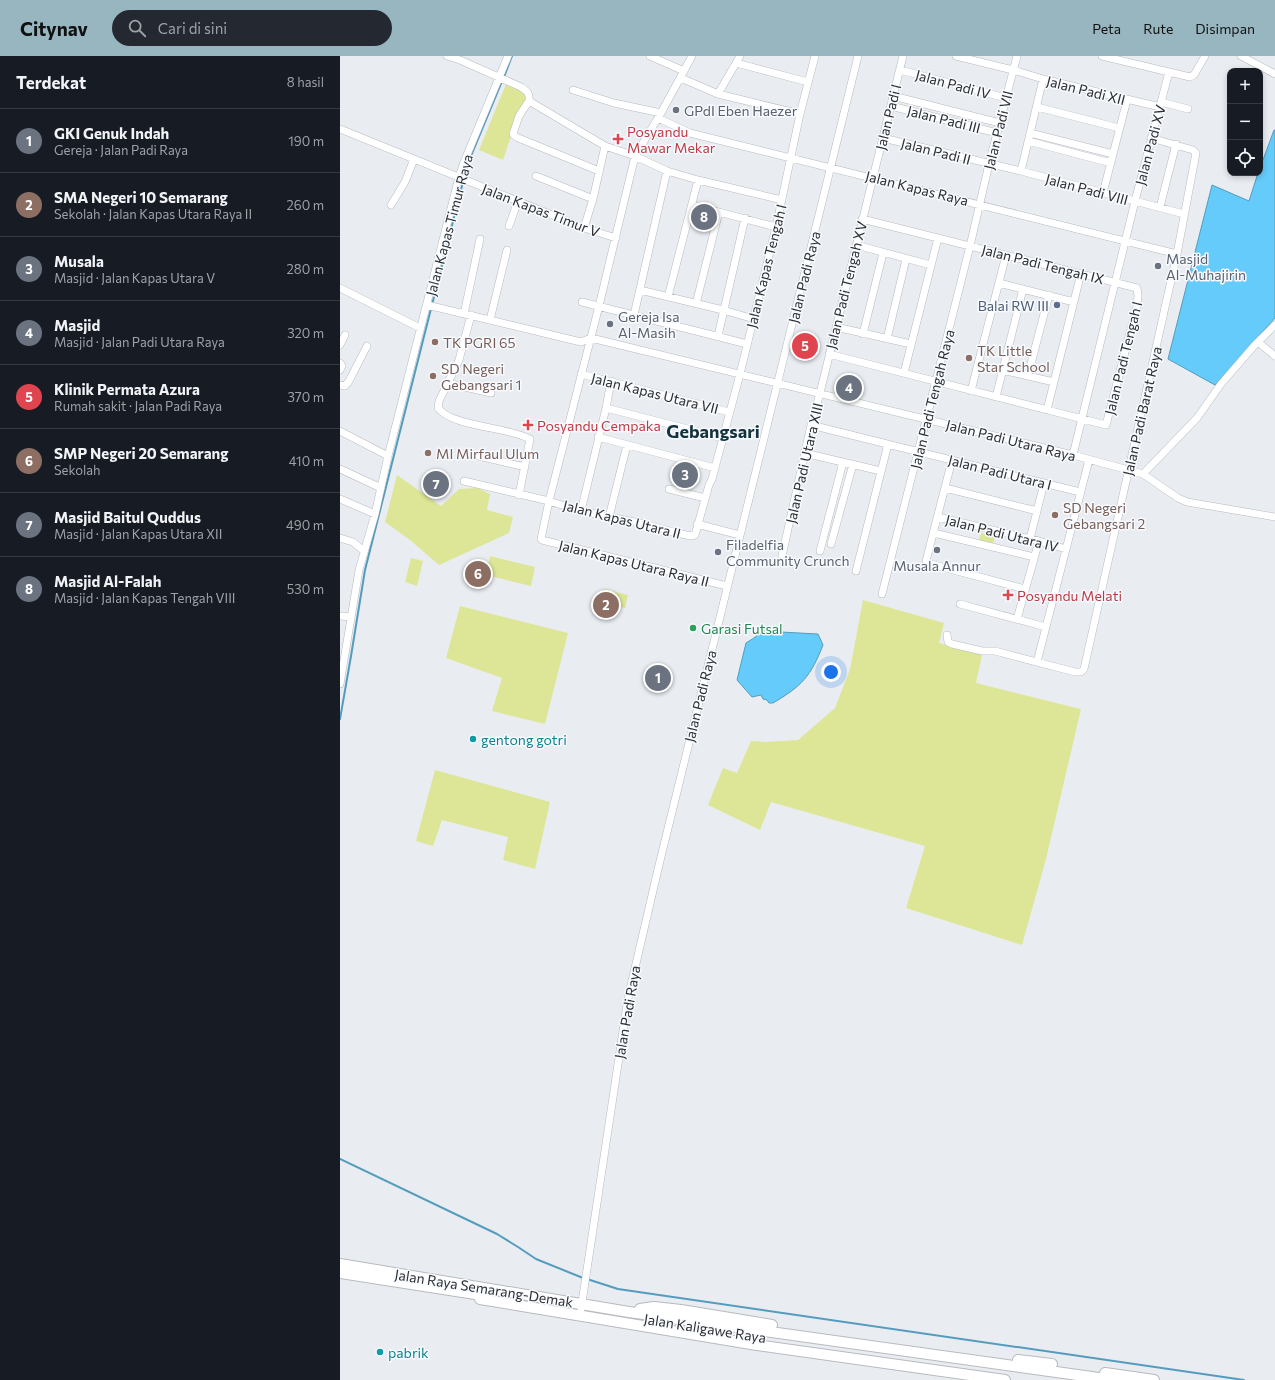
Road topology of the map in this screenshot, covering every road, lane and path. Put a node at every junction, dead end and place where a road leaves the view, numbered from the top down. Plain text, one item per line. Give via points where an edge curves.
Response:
1 (446, 56) edge
2 (508, 56) edge
3 (650, 56) edge
4 (692, 56) edge
5 (740, 56) edge
6 (815, 56) edge
7 (858, 56) edge
8 (903, 56) edge
9 (956, 56) edge
10 (1017, 56) edge
11 (1102, 56) edge
12 (1205, 56) edge
13 (1241, 56) edge
14 (461, 58) edge
15 (736, 63) junction
16 (900, 70) junction
17 (1013, 70) junction
18 (1169, 72) junction
19 (1275, 74) edge
20 (683, 75) junction
21 (501, 79) junction
22 (1043, 79) junction
23 (808, 82) junction
24 (573, 90) dead end
25 (718, 94) junction
26 (893, 96) junction
27 (1006, 98) junction
28 (1127, 100) junction
29 (529, 101) junction
30 (1160, 104) junction
31 (891, 106) junction
32 (1037, 107) junction
33 (1188, 109) dead end
34 (800, 114) junction
35 (660, 116) junction
36 (1000, 123) junction
37 (1119, 128) junction
38 (340, 129) edge
39 (997, 133) junction
40 (1030, 133) junction
41 (882, 138) junction
42 (1151, 138) junction
43 (1028, 141) junction
44 (1176, 144) junction
45 (605, 146) junction
46 (1113, 154) junction
47 (635, 156) junction
48 (791, 157) junction
49 (414, 159) junction
50 (1111, 163) junction
51 (989, 164) junction
52 (831, 167) junction
53 (599, 171) junction
54 (667, 171) junction
55 (1021, 171) junction
56 (536, 176) dead end
57 (873, 177) junction
58 (462, 178) junction
59 (698, 180) junction
60 (1103, 193) junction
61 (593, 199) junction
62 (782, 200) junction
63 (518, 201) junction
64 (1135, 201) junction
65 (692, 204) junction
66 (980, 204) junction
67 (391, 205) dead end
68 (1160, 207) junction
69 (719, 212) junction
70 (1184, 214) junction
71 (745, 218) junction
72 (862, 219) junction
73 (509, 226) dead end
74 (776, 227) junction
75 (584, 228) junction
76 (616, 238) junction
77 (938, 238) junction
78 (480, 240) dead end
79 (1126, 241) junction
80 (856, 245) junction
81 (970, 246) junction
82 (507, 250) dead end
83 (883, 253) junction
84 (1177, 254) junction
85 (1006, 255) junction
86 (906, 259) junction
87 (930, 265) junction
88 (1081, 273) junction
89 (1115, 282) junction
90 (998, 283) junction
91 (340, 288) edge
92 (1023, 289) junction
93 (640, 290) junction
94 (1049, 296) junction
95 (668, 297) junction
96 (582, 302) dead end
97 (1074, 302) junction
98 (696, 304) junction
99 (430, 306) junction
100 (599, 306) junction
101 (723, 310) junction
102 (467, 314) junction
103 (634, 315) junction
104 (754, 319) junction
105 (490, 320) junction
106 (1275, 325) edge
107 (836, 327) junction
108 (420, 328) junction
109 (1268, 332) junction
110 (863, 334) junction
111 (345, 335) dead end
112 (718, 336) junction
113 (1275, 337) edge
114 (591, 338) junction
115 (886, 339) junction
116 (1258, 342) junction
117 (747, 344) junction
118 (911, 344) junction
119 (340, 346) edge
120 (367, 346) dead end
121 (829, 354) junction
122 (1275, 356) edge
123 (340, 363) edge
124 (340, 370) edge
125 (1002, 370) junction
126 (904, 373) junction
127 (581, 374) junction
128 (740, 374) junction
129 (1028, 376) junction
130 (611, 381) junction
131 (936, 382) junction
132 (1054, 382) junction
133 (447, 383) junction
134 (777, 383) junction
135 (340, 385) edge
136 (971, 391) junction
137 (491, 393) dead end
138 (820, 393) junction
139 (996, 397) junction
140 (606, 408) junction
141 (1047, 410) junction
142 (729, 412) junction
143 (1082, 419) junction
144 (927, 420) junction
145 (811, 425) junction
146 (340, 431) edge
147 (598, 437) junction
148 (723, 438) junction
149 (888, 444) junction
150 (627, 445) junction
151 (919, 452) junction
152 (804, 453) junction
153 (470, 454) dead end
154 (1073, 455) junction
155 (388, 456) junction
156 (952, 460) junction
157 (1089, 460) junction
158 (843, 462) junction
159 (853, 464) junction
160 (525, 467) junction
161 (715, 468) junction
162 (340, 469) edge
163 (881, 471) junction
164 (1132, 471) junction
165 (1143, 474) junction
166 (464, 481) dead end
167 (1044, 483) junction
168 (381, 488) junction
169 (945, 488) junction
170 (669, 489) dead end
171 (1080, 492) junction
172 (519, 494) junction
173 (705, 498) junction
174 (340, 499) edge
175 (549, 501) junction
176 (832, 502) junction
177 (842, 505) junction
178 (580, 511) junction
179 (1037, 511) junction
180 (375, 514) junction
181 (609, 517) junction
182 (938, 517) junction
183 (1275, 517) edge
184 (697, 524) junction
185 (934, 533) junction
186 (695, 535) joint
187 (740, 535) junction
188 (340, 538) edge
189 (1030, 539) junction
190 (1039, 541) junction
191 (832, 544) dead end
192 (1066, 549) junction
193 (364, 551) junction
194 (820, 551) dead end
195 (782, 556) dead end
196 (1034, 558) junction
197 (856, 571) dead end
198 (727, 586) junction
199 (1026, 589) junction
200 (882, 594) dead end
201 (960, 604) dead end
202 (340, 616) edge
203 (351, 617) junction
204 (1017, 619) junction
205 (1046, 627) junction
206 (947, 636) dead end
207 (1037, 662) junction
208 (340, 684) edge
209 (340, 1264) edge
210 (340, 1273) edge
211 (428, 1286) junction
212 (581, 1306) junction
213 (629, 1312) junction
214 (1073, 1378) edge
215 (1005, 1380) edge
216 (1113, 1380) edge
217 (1154, 1380) edge

1 - 14 street
2 - 21 street, Jalan Kapas Timur Raya
3 - 20 street
4 - 20 street
5 - 15 street
6 - 23 street, Jalan Kapas Tengah I
7 - 52 street, Jalan Padi Raya
8 - 16 street, Jalan Padi I
9 - 17 street, Jalan Padi XII
10 - 17 street, Jalan Padi VII
11 - 18 street
12 - 18 street via 1192,77
13 - 19 street
14 - 21 street
15 - 23 street
15 - 25 street
16 - 26 street, Jalan Padi I
16 - 27 street, Jalan Padi IV
17 - 22 street, Jalan Padi XII
17 - 27 street, Jalan Padi VII
18 - 30 street, Jalan Padi XV
20 - 25 street
20 - 35 street
21 - 29 street via 527,91
21 - 58 street, Jalan Kapas Timur Raya via 464,162
22 - 28 street, Jalan Padi XII
22 - 32 street
23 - 34 street, Jalan Kapas Tengah I
24 - 35 street, Jalan Kapas Raya
25 - 34 street
26 - 31 street, Jalan Padi I
26 - 36 street, Jalan Padi III
27 - 36 street, Jalan Padi VII
28 - 30 street, Jalan Padi XII
28 - 37 street
29 - 45 street
29 - 53 street via 517,121 513,134 516,137
30 - 33 street, Jalan Padi XII
30 - 42 street, Jalan Padi XV
31 - 39 street, Jalan Padi III
31 - 41 street, Jalan Padi I
32 - 37 street
32 - 40 street
34 - 48 street, Jalan Kapas Tengah I
35 - 47 street
35 - 48 street, Jalan Kapas Raya via 690,133
36 - 39 street, Jalan Padi VII
37 - 46 street
38 - 49 street, Jalan Kapas Timur V
39 - 51 street, Jalan Padi VII
40 - 43 street
40 - 46 street
41 - 51 street, Jalan Padi II
41 - 57 street, Jalan Padi I
42 - 44 street
42 - 64 street, Jalan Padi XV
43 - 50 street
43 - 55 street
44 - 68 street
44 - 70 street, Jalan Padi Barat Raya via 1196,153
45 - 47 street
45 - 53 street
46 - 50 street
47 - 54 street
47 - 76 street
48 - 52 street, Jalan Kapas Raya
48 - 62 street, Jalan Kapas Tengah I
49 - 58 street, Jalan Kapas Timur V
49 - 67 street via 405,182
50 - 60 street
51 - 55 street, Jalan Padi VIII
51 - 66 street, Jalan Padi VII
52 - 57 street, Jalan Kapas Raya
52 - 134 street, Jalan Padi Raya
53 - 61 street
54 - 59 street
54 - 93 street
55 - 60 street, Jalan Padi VIII
56 - 61 street
57 - 66 street, Jalan Kapas Raya
57 - 72 street, Jalan Padi Tengah XV
58 - 63 street, Jalan Kapas Timur V
58 - 99 street, Jalan Kapas Timur Raya
59 - 62 street
59 - 65 street
60 - 64 street, Jalan Padi VIII
61 - 75 street
62 - 74 street, Jalan Kapas Tengah I
63 - 73 street
63 - 75 street, Jalan Kapas Timur V
64 - 68 street, Jalan Padi VIII
64 - 79 street, Jalan Padi XV
65 - 69 street
65 - 95 street
66 - 79 street, Jalan Kapas Raya
66 - 81 street, Jalan Padi Tengah Raya
68 - 70 street, Jalan Padi VIII
69 - 71 street
69 - 98 street
70 - 84 street, Jalan Padi Barat Raya
71 - 74 street
71 - 101 street
72 - 77 street, Jalan Padi Tengah IX
72 - 80 street, Jalan Padi Tengah XV
74 - 104 street, Jalan Kapas Tengah I
75 - 76 street, Jalan Kapas Timur V
76 - 100 street
77 - 81 street, Jalan Padi Tengah IX
77 - 87 street
78 - 102 street
79 - 84 street, Jalan Kapas Raya
79 - 89 street, Jalan Padi Tengah I
80 - 83 street
80 - 107 street, Jalan Padi Tengah XV
81 - 85 street, Jalan Padi Tengah IX
81 - 131 street, Jalan Padi Tengah Raya
82 - 105 street
83 - 86 street
83 - 110 street
84 - 164 street, Jalan Padi Barat Raya
85 - 88 street, Jalan Padi Tengah IX
85 - 90 street
86 - 87 street
86 - 115 street
87 - 118 street
88 - 89 street, Jalan Padi Tengah IX
88 - 97 street
89 - 143 street, Jalan Padi Tengah I
89 - 143 street, Jalan Padi Tengah I via 1137,288 1137,306 1106,425
90 - 92 street
90 - 136 street
91 - 108 street
92 - 94 street
92 - 125 street
93 - 95 street
93 - 103 street
94 - 97 street
94 - 129 street
95 - 98 street
96 - 100 street
97 - 132 street
98 - 101 street
99 - 102 street, Jalan Padi Utara Raya
99 - 108 street, Jalan Kapas Timur Raya
100 - 103 street
100 - 114 street
101 - 104 street
101 - 112 street
102 - 105 street, Jalan Padi Utara Raya
102 - 133 street via 459,360
103 - 112 street
104 - 117 street, Jalan Kapas Tengah I
105 - 114 street, Jalan Padi Utara Raya via 581,342
106 - 109 street
107 - 110 street
107 - 121 street, Jalan Padi Tengah XV
108 - 155 street, Jalan Kapas Timur Raya
109 - 113 street
109 - 116 street
110 - 115 street
111 - 119 street
112 - 117 street
114 - 127 street
114 - 128 street, Jalan Padi Utara Raya
115 - 118 street
116 - 122 street
116 - 165 street via 1221,384 1196,418
117 - 128 street, Jalan Kapas Tengah I
118 - 126 street
120 - 135 street via 349,382 345,386
121 - 126 street
121 - 138 street, Jalan Padi Tengah XV
123 - 124 street
125 - 129 street
125 - 139 street
126 - 131 street
127 - 130 street, Jalan Kapas Utara VII
127 - 175 street
128 - 134 street, Jalan Padi Utara Raya
128 - 142 street, Jalan Kapas Tengah I
129 - 132 street
130 - 140 street
130 - 142 street, Jalan Kapas Utara VII
131 - 136 street
131 - 144 street, Jalan Padi Tengah Raya
132 - 141 street
133 - 137 street
133 - 160 street via 438,408 461,421 529,438 531,441
134 - 138 street, Jalan Padi Utara Raya
134 - 187 street, Jalan Padi Raya
136 - 139 street
138 - 144 street, Jalan Padi Utara Raya
138 - 145 street, Jalan Padi Utara XIII
139 - 141 street
140 - 147 street
140 - 148 street
141 - 143 street
142 - 148 street, Jalan Kapas Tengah I
143 - 154 street, Jalan Padi Tengah I
144 - 151 street, Jalan Padi Tengah Raya
144 - 154 street, Jalan Padi Utara Raya
145 - 149 street, Jalan Padi Utara I
145 - 152 street, Jalan Padi Utara XIII
146 - 155 street
147 - 150 street
147 - 178 street
148 - 161 street, Jalan Kapas Tengah I
149 - 151 street, Jalan Padi Utara I
149 - 163 street
150 - 161 street
150 - 181 street
151 - 156 street, Jalan Padi Utara I
151 - 200 street, Jalan Padi Tengah Raya
152 - 158 street
152 - 195 street, Jalan Padi Utara XIII
153 - 160 street
154 - 157 street, Jalan Padi Utara Raya
155 - 168 street, Jalan Kapas Timur Raya
156 - 167 street, Jalan Padi Utara I
156 - 169 street
157 - 164 street, Jalan Padi Utara Raya
157 - 171 street
158 - 159 street
158 - 176 street
159 - 163 street
159 - 177 street
160 - 172 street
161 - 173 street, Jalan Kapas Tengah I
162 - 168 street
163 - 197 street
164 - 165 street, Jalan Padi Utara Raya
164 - 207 street, Jalan Padi Barat Raya via 1084,669 1075,672
165 - 183 street, Jalan Padi Utara Raya via 1187,502
166 - 172 street, Jalan Kapas Utara II
167 - 171 street, Jalan Padi Utara I
167 - 179 street
168 - 180 street, Jalan Kapas Timur Raya
169 - 179 street
169 - 182 street
170 - 173 street
171 - 192 street
172 - 175 street, Jalan Kapas Utara II
173 - 184 street, Jalan Kapas Tengah I
174 - 180 street
175 - 178 street, Jalan Kapas Utara II
175 - 198 street, Jalan Kapas Utara Raya II via 541,540
176 - 177 street
176 - 194 street
177 - 191 street
178 - 181 street, Jalan Kapas Utara II
179 - 189 street
180 - 193 street, Jalan Kapas Timur Raya
181 - 186 street, Jalan Kapas Utara II
182 - 185 street
182 - 189 street, Jalan Padi Utara IV
184 - 186 street, Jalan Kapas Tengah I
184 - 187 street
185 - 196 street, Jalan Padi Utara IV
185 - 199 street via 926,561 930,565
187 - 198 street, Jalan Padi Raya
188 - 193 street via 352,542
189 - 190 street, Jalan Padi Utara IV
190 - 192 street, Jalan Padi Utara IV
190 - 196 street
192 - 205 street
193 - 203 street, Jalan Kapas Timur Raya
196 - 199 street
198 - 212 street, Jalan Padi Raya via 628,998
199 - 204 street
201 - 204 street
202 - 203 street
203 - 208 street, Jalan Kapas Timur Raya
204 - 205 street
205 - 207 street
206 - 207 street via 948,642 952,644 982,651 995,651
209 - 212 highway, Jalan Raya Semarang-Demak
210 - 211 highway, Jalan Kaligawe Raya
211 - 212 highway, Jalan Kaligawe Raya
211 - 215 highway via 463,1296 757,1345
212 - 213 highway, Jalan Raya Semarang-Demak
212 - 214 highway, Jalan Kaligawe Raya via 854,1351
213 - 214 highway, Jalan Kaligawe Raya
213 - 217 highway via 654,1307 681,1310 850,1338
214 - 216 highway, Jalan Kaligawe Raya

